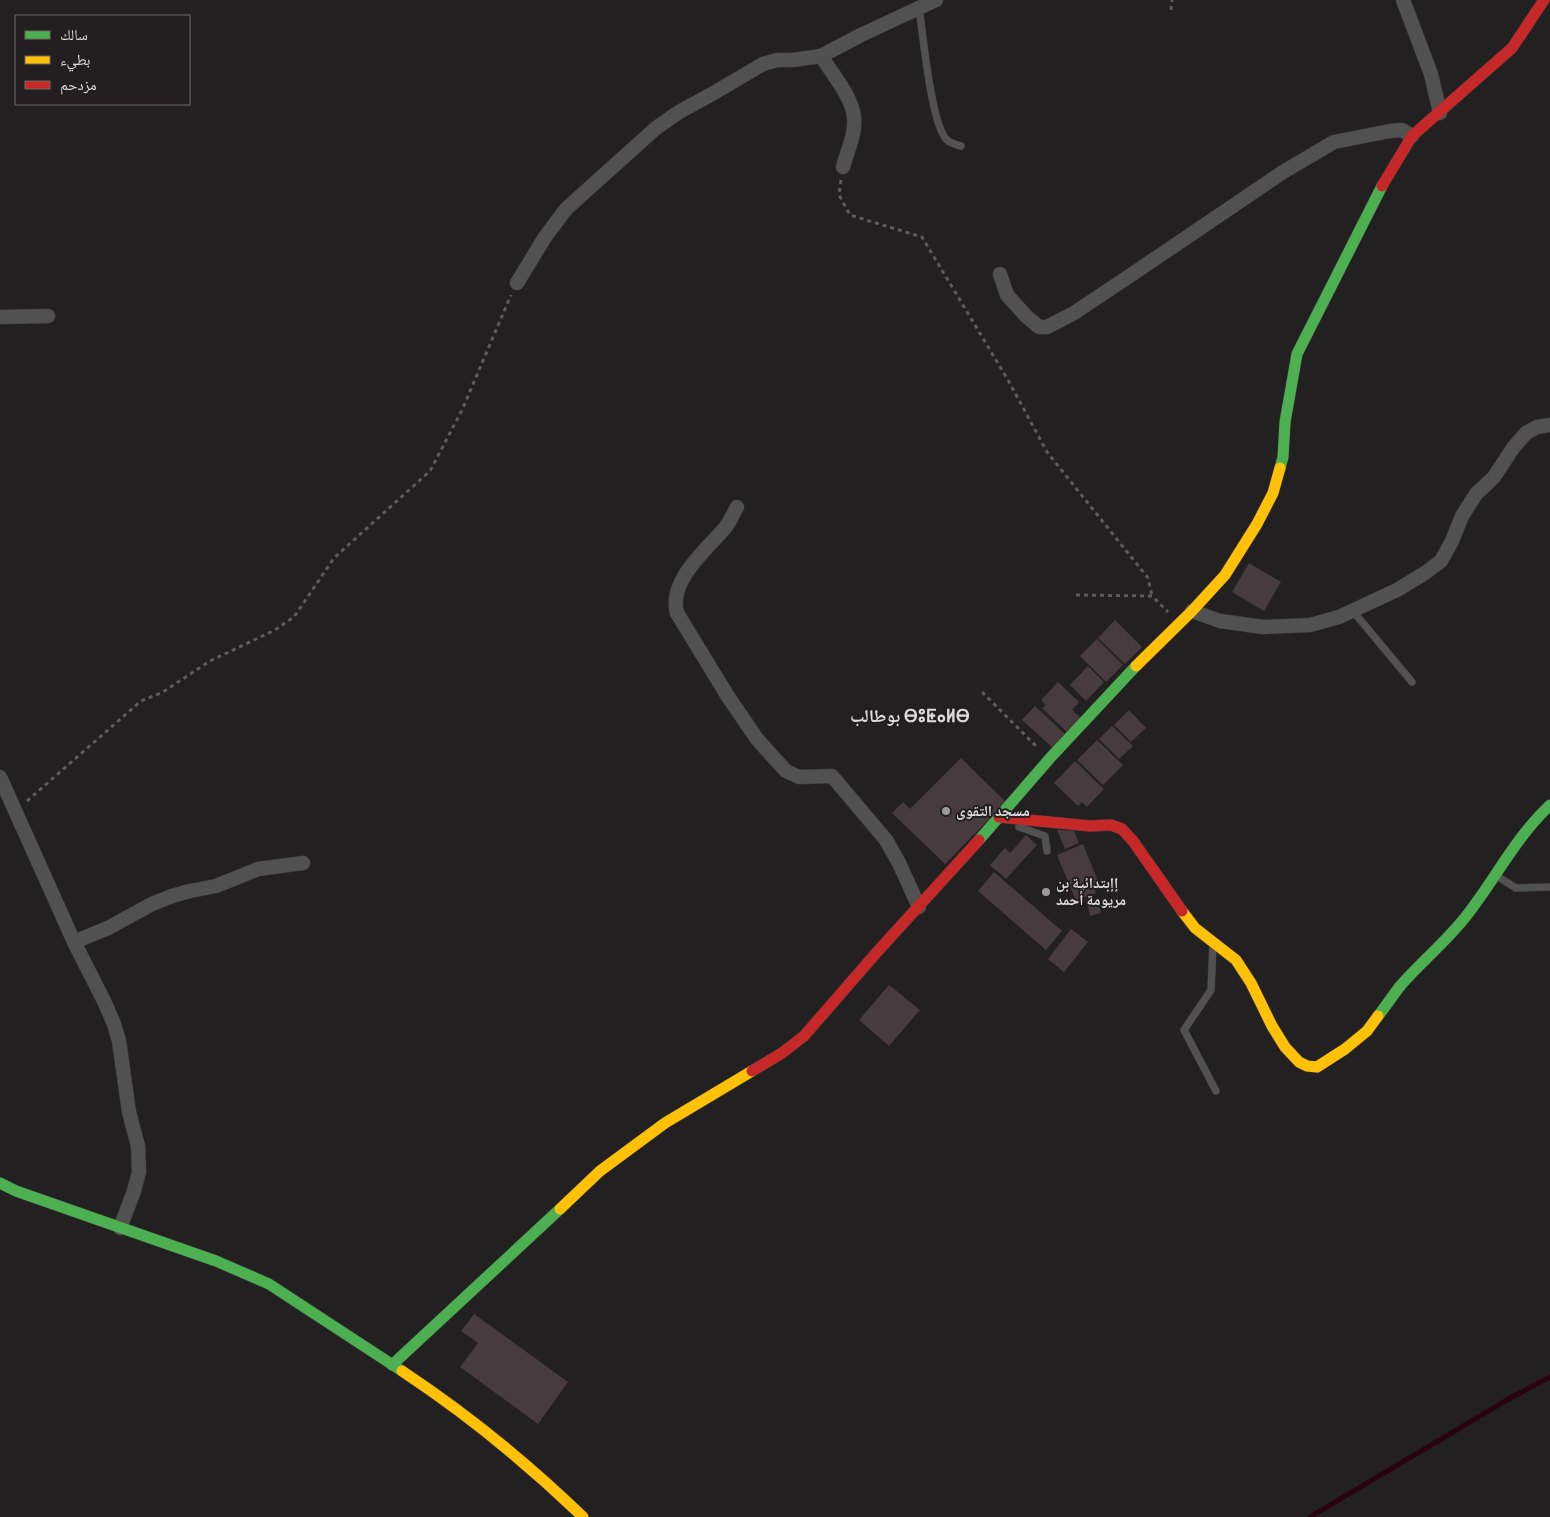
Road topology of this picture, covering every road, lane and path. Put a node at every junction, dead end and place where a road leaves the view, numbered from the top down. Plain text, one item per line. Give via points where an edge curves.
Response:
1 (936, 0) edge
2 (1172, 0) edge
3 (1403, 0) edge
4 (1544, 0) edge
5 (919, 7) junction
6 (1171, 10) dead end
7 (821, 56) junction
8 (1440, 113) junction
9 (1412, 136) junction
10 (961, 146) dead end
11 (843, 166) joint
12 (1000, 274) dead end
13 (517, 283) joint
14 (48, 316) dead end
15 (0, 317) edge
16 (1550, 425) edge
17 (736, 507) dead end
18 (1076, 594) dead end
19 (1152, 596) junction
20 (1352, 610) junction
21 (1192, 611) junction
22 (1180, 623) junction
23 (1412, 682) dead end
24 (982, 692) dead end
25 (1049, 759) junction
26 (0, 777) edge
27 (1550, 805) edge
28 (15, 811) junction
29 (1005, 817) junction
30 (1046, 851) dead end
31 (303, 863) dead end
32 (1495, 875) junction
33 (1550, 887) edge
34 (919, 907) junction
35 (74, 942) junction
36 (1213, 942) junction
37 (1216, 1090) dead end
38 (0, 1183) edge
39 (120, 1228) junction
40 (392, 1365) junction
41 (583, 1517) edge

1 - 5 street
2 - 6 path
3 - 8 street via 1431,74
4 - 8 street via 1512,48
5 - 7 street
5 - 10 lane via 938,121 948,142
7 - 11 street via 849,101 854,117
7 - 13 street via 763,64 656,128 566,209
8 - 9 street
9 - 12 street via 1402,130 1334,142 1283,172 1074,313 1047,327 1039,327 1007,295
9 - 21 street via 1389,172 1297,354 1285,422 1283,457 1273,493 1225,575
11 - 19 path via 839,195 850,216 922,237 1048,452 1148,578
13 - 28 path via 462,410 430,471 334,558 294,617 141,701
14 - 15 street
16 - 20 street via 1526,433 1513,448 1494,478 1476,494 1441,560 1396,590
17 - 34 street via 726,526 683,578 674,598 677,613 757,739 786,771 799,777 832,776 886,840
18 - 19 path
19 - 22 path
20 - 21 street via 1310,625 1263,627 1220,621
20 - 23 lane
21 - 22 street
22 - 25 street
24 - 25 path
25 - 29 street
26 - 28 street
27 - 32 street via 1511,849
28 - 35 street
29 - 30 lane via 1016,826 1045,836
29 - 34 street
29 - 36 street via 1090,826 1111,825 1122,829 1134,841 1180,910
31 - 35 street via 258,869 216,886 172,896
32 - 33 lane via 1516,888
32 - 36 street via 1447,940 1401,985 1367,1030 1317,1067 1299,1062 1285,1047 1236,960
34 - 40 street via 804,1036 782,1053 665,1123 600,1171
35 - 39 street via 114,1024 138,1146 139,1172
36 - 37 lane via 1211,990 1184,1030
38 - 39 street
39 - 40 street via 216,1261 269,1284
40 - 41 street via 451,1405 538,1474

